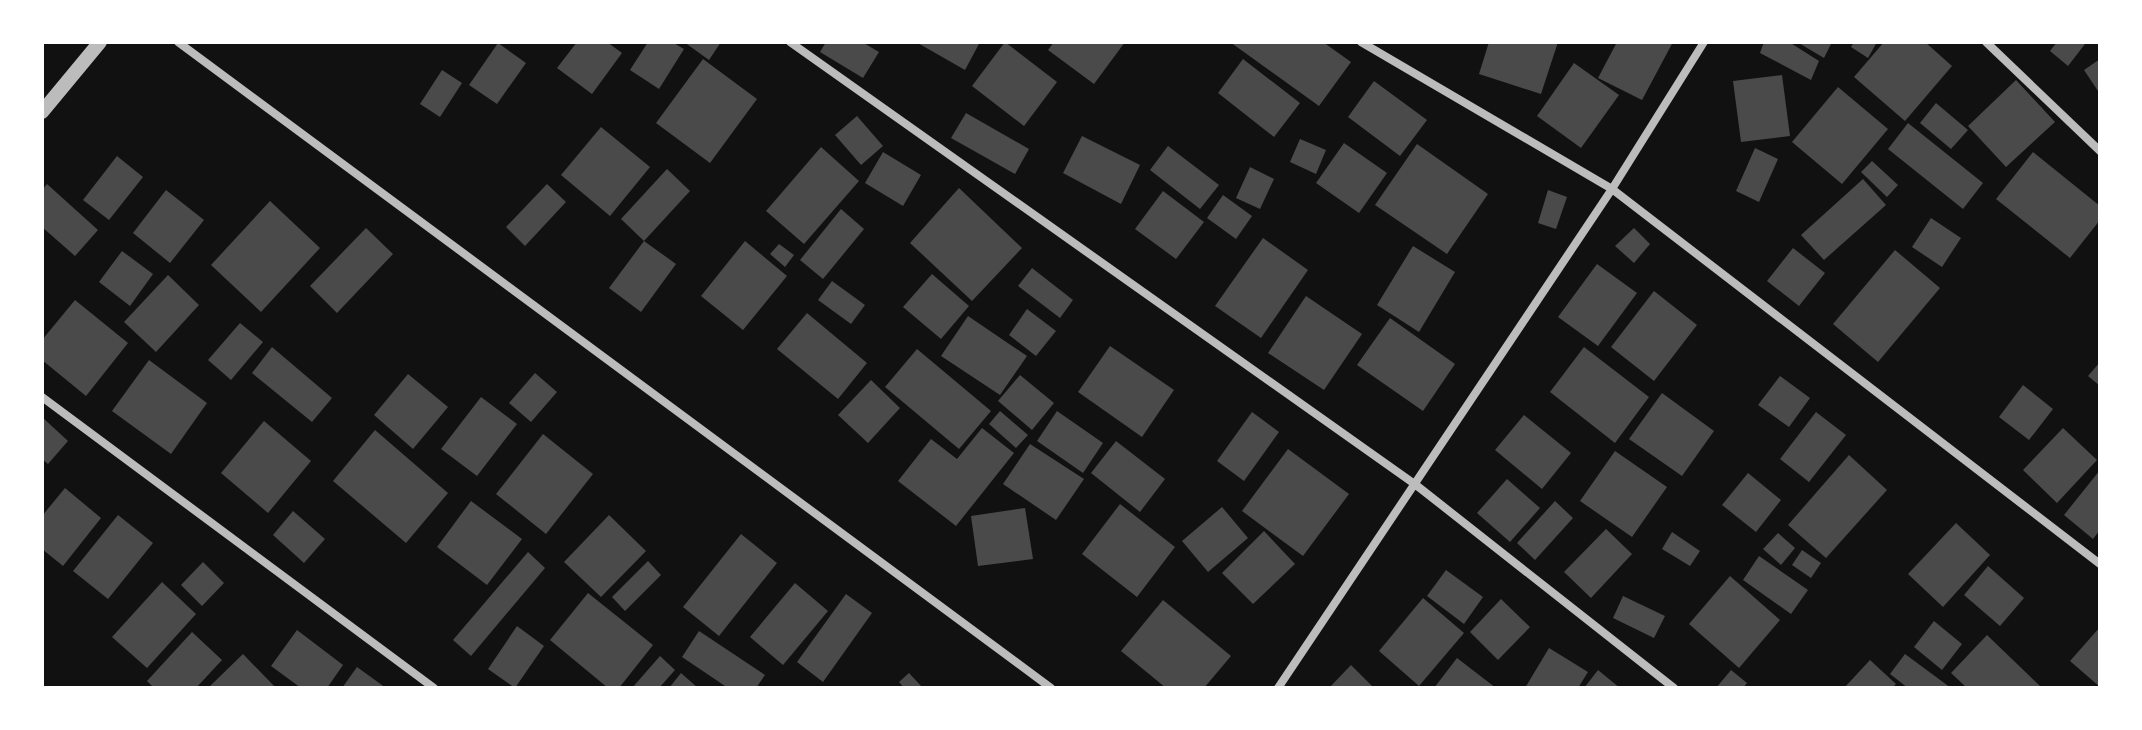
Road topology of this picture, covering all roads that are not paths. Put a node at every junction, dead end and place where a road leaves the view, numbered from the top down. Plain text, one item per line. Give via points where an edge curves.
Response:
1 (100, 42) edge
2 (178, 42) edge
3 (790, 42) edge
4 (1361, 42) edge
5 (1704, 42) edge
6 (1986, 42) edge
7 (42, 112) edge
8 (2100, 151) edge
9 (1612, 189) junction
10 (42, 397) edge
11 (1416, 485) junction
12 (2100, 564) edge
13 (434, 688) edge
14 (1051, 688) edge
15 (1278, 688) edge
16 (1674, 688) edge

1 - 7 street
2 - 14 street
3 - 11 street
4 - 9 street
5 - 9 street
6 - 8 street
9 - 11 street
9 - 12 street
10 - 13 street
11 - 15 street
11 - 16 street

